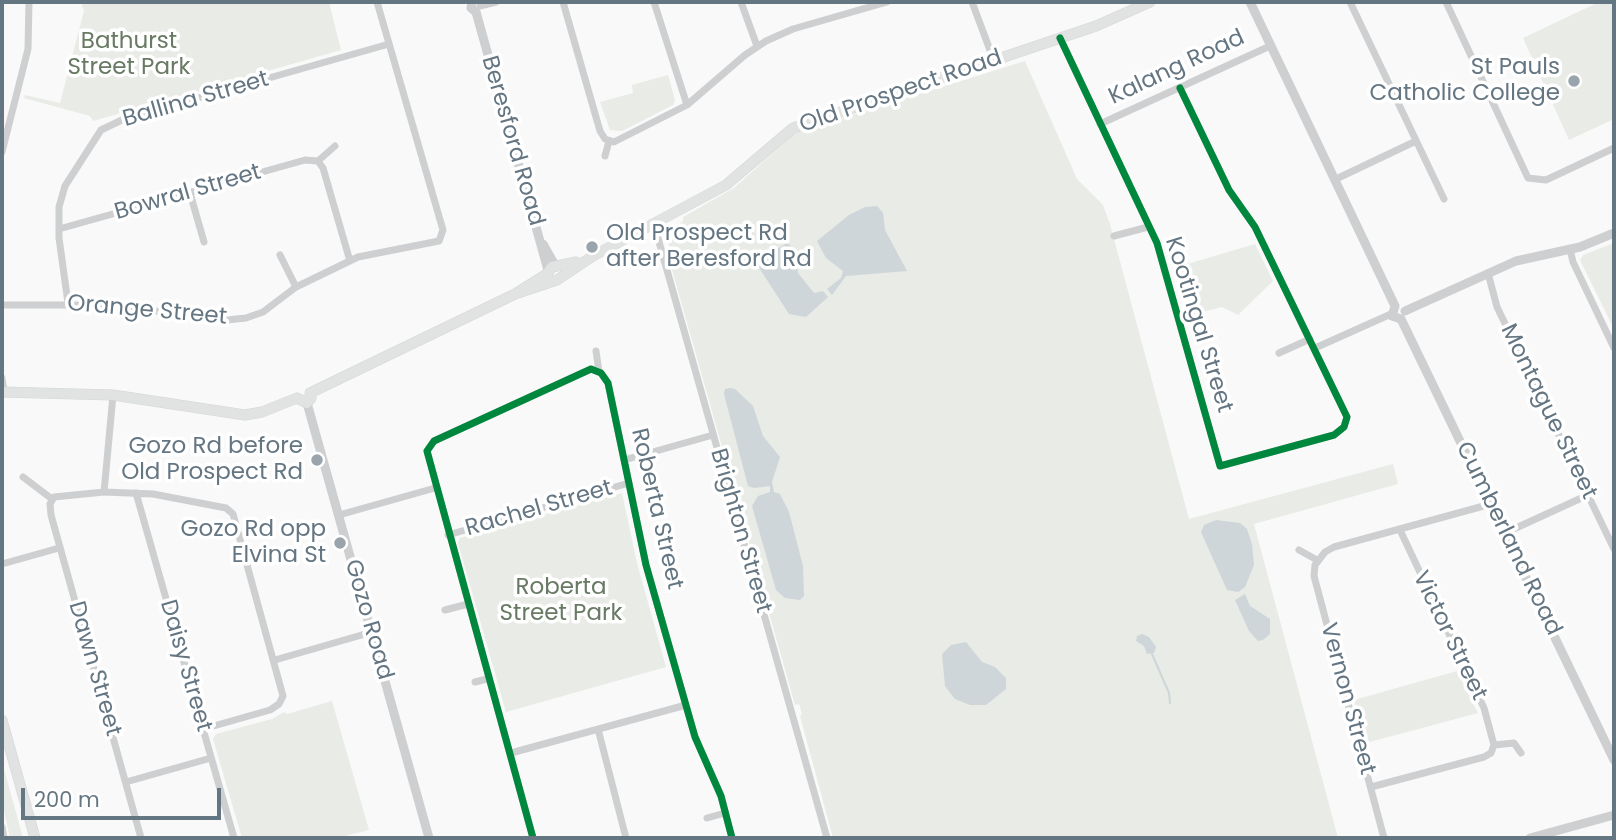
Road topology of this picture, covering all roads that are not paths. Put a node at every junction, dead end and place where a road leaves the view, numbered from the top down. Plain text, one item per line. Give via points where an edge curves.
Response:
1 (29, 2) edge
2 (377, 2) edge
3 (496, 2) edge
4 (563, 2) edge
5 (654, 2) edge
6 (741, 2) edge
7 (887, 2) edge
8 (972, 2) edge
9 (1150, 2) edge
10 (1250, 2) edge
11 (1350, 2) edge
12 (1446, 2) edge
13 (475, 6) edge
14 (1060, 38) junction
15 (389, 44) junction
16 (1270, 46) junction
17 (757, 47) junction
18 (994, 61) junction
19 (1180, 88) junction
20 (687, 105) junction
21 (1100, 124) junction
22 (609, 141) junction
23 (1416, 141) junction
24 (335, 146) dead end
25 (1614, 148) edge
26 (2, 152) edge
27 (605, 156) dead end
28 (318, 161) junction
29 (1334, 180) junction
30 (190, 193) junction
31 (1444, 199) dead end
32 (654, 224) junction
33 (1148, 227) junction
34 (59, 229) junction
35 (1614, 233) edge
36 (1114, 236) dead end
37 (204, 242) dead end
38 (1570, 249) junction
39 (280, 255) dead end
40 (350, 261) junction
41 (554, 273) junction
42 (1488, 273) junction
43 (296, 287) junction
44 (68, 303) junction
45 (2, 306) edge
46 (1393, 310) junction
47 (1403, 315) junction
48 (1310, 339) junction
49 (1315, 348) junction
50 (1614, 348) edge
51 (596, 351) dead end
52 (1279, 353) dead end
53 (599, 372) junction
54 (2, 378) edge
55 (3, 392) edge
56 (113, 395) junction
57 (305, 398) junction
58 (1345, 425) junction
59 (1354, 429) dead end
60 (713, 435) junction
61 (624, 460) junction
62 (23, 477) dead end
63 (629, 483) junction
64 (435, 488) junction
65 (104, 492) junction
66 (136, 493) junction
67 (1588, 495) junction
68 (52, 499) junction
69 (1491, 504) junction
70 (339, 515) junction
71 (1400, 530) junction
72 (1505, 533) junction
73 (448, 535) junction
74 (1611, 535) edge
75 (59, 548) junction
76 (1614, 549) edge
77 (1299, 550) dead end
78 (1317, 560) junction
79 (2, 564) edge
80 (468, 604) junction
81 (445, 610) dead end
82 (372, 632) junction
83 (275, 660) junction
84 (487, 679) junction
85 (475, 682) dead end
86 (686, 705) junction
87 (2, 720) edge
88 (203, 729) junction
89 (598, 729) junction
90 (1494, 745) junction
91 (511, 753) junction
92 (1521, 753) dead end
93 (211, 758) junction
94 (1614, 760) edge
95 (126, 782) junction
96 (1371, 787) junction
97 (726, 813) junction
98 (1614, 815) edge
99 (707, 818) dead end
100 (2, 827) edge
101 (5, 838) edge
102 (35, 838) edge
103 (141, 838) edge
104 (234, 838) edge
105 (429, 838) edge
106 (533, 838) edge
107 (626, 838) edge
108 (732, 838) edge
109 (827, 838) edge
110 (1384, 838) edge
111 (1530, 838) edge

1 - 26 street via 29,49
2 - 15 street, Orange Street
3 - 13 street
4 - 22 street via 600,131
5 - 20 street
6 - 17 street
7 - 17 street via 793,29
8 - 18 street
9 - 14 main road, Old Prospect Road
10 - 16 street
11 - 23 street
12 - 25 street via 1528,178 1546,180
13 - 41 street, Beresford Road
14 - 18 main road, Old Prospect Road
14 - 21 street, Kootingal Street
15 - 34 street, Ballina Street via 106,127 94,137 65,186
15 - 40 street, Orange Street via 444,240
16 - 19 street, Kalang Road
16 - 29 street
17 - 20 street
18 - 32 main road, Old Prospect Road via 793,128 735,179
19 - 21 street, Kalang Road
19 - 48 street
20 - 22 street via 618,142
21 - 33 street, Kootingal Street
22 - 27 street
23 - 29 street
23 - 31 street
24 - 28 street
28 - 30 street, Bowral Street via 305,160
28 - 40 street
29 - 46 street
30 - 34 street, Bowral Street
30 - 37 street
32 - 41 main road, Old Prospect Road
32 - 60 street, Brighton Street
33 - 36 street
33 - 58 street, Kootingal Street via 1168,275 1220,466 1334,435
34 - 44 street, Ballina Street
35 - 38 street
38 - 42 street via 1525,258
38 - 50 street
39 - 43 street
40 - 43 street, Orange Street
41 - 57 main road, Old Prospect Road
42 - 47 street
42 - 67 street, Montague Street via 1497,307
43 - 44 street, Orange Street via 263,312 227,320
44 - 45 street, Orange Street
46 - 47 street via 1401,306
46 - 49 street
47 - 69 street, Cumberland Road
48 - 49 street
48 - 52 street
49 - 58 street via 1345,411
51 - 53 street, Roberta Street
53 - 61 street, Roberta Street via 608,383
53 - 64 street via 582,370 434,441 426,447
54 - 55 street
55 - 56 main road, Old Prospect Road
56 - 57 main road, Old Prospect Road via 245,415
56 - 65 street
57 - 70 street, Gozo Road
58 - 59 street
60 - 61 street
60 - 109 street, Brighton Street
61 - 63 street, Roberta Street
62 - 68 street
63 - 73 street, Rachel Street
63 - 86 street, Roberta Street via 646,565
64 - 70 street
64 - 73 street
65 - 66 street
65 - 68 street
66 - 83 street via 233,508
66 - 88 street, Daisy Street
67 - 72 street
67 - 74 street, Montague Street
68 - 75 street, Dawn Street via 50,511
69 - 71 street
69 - 72 street, Cumberland Road
70 - 82 street, Gozo Road
71 - 78 street via 1334,547
71 - 90 street, Victor Street via 1484,708
72 - 94 street, Cumberland Road
73 - 80 street
74 - 76 street, Montague Street
75 - 79 street
75 - 95 street, Dawn Street
77 - 78 street
78 - 96 street, Vernon Street via 1314,576
80 - 81 street
80 - 84 street
82 - 83 street
82 - 105 street, Gozo Road
83 - 88 street via 283,691 279,704
84 - 85 street
84 - 91 street
86 - 89 street
86 - 97 street, Roberta Street
87 - 102 main road
88 - 93 street, Daisy Street
89 - 91 street
89 - 107 street
90 - 92 street via 1514,743
90 - 96 street via 1487,756
91 - 106 street
93 - 95 street
93 - 104 street, Daisy Street
95 - 103 street, Dawn Street
96 - 110 street, Vernon Street
97 - 99 street
97 - 108 street, Roberta Street
98 - 111 street
100 - 101 street

